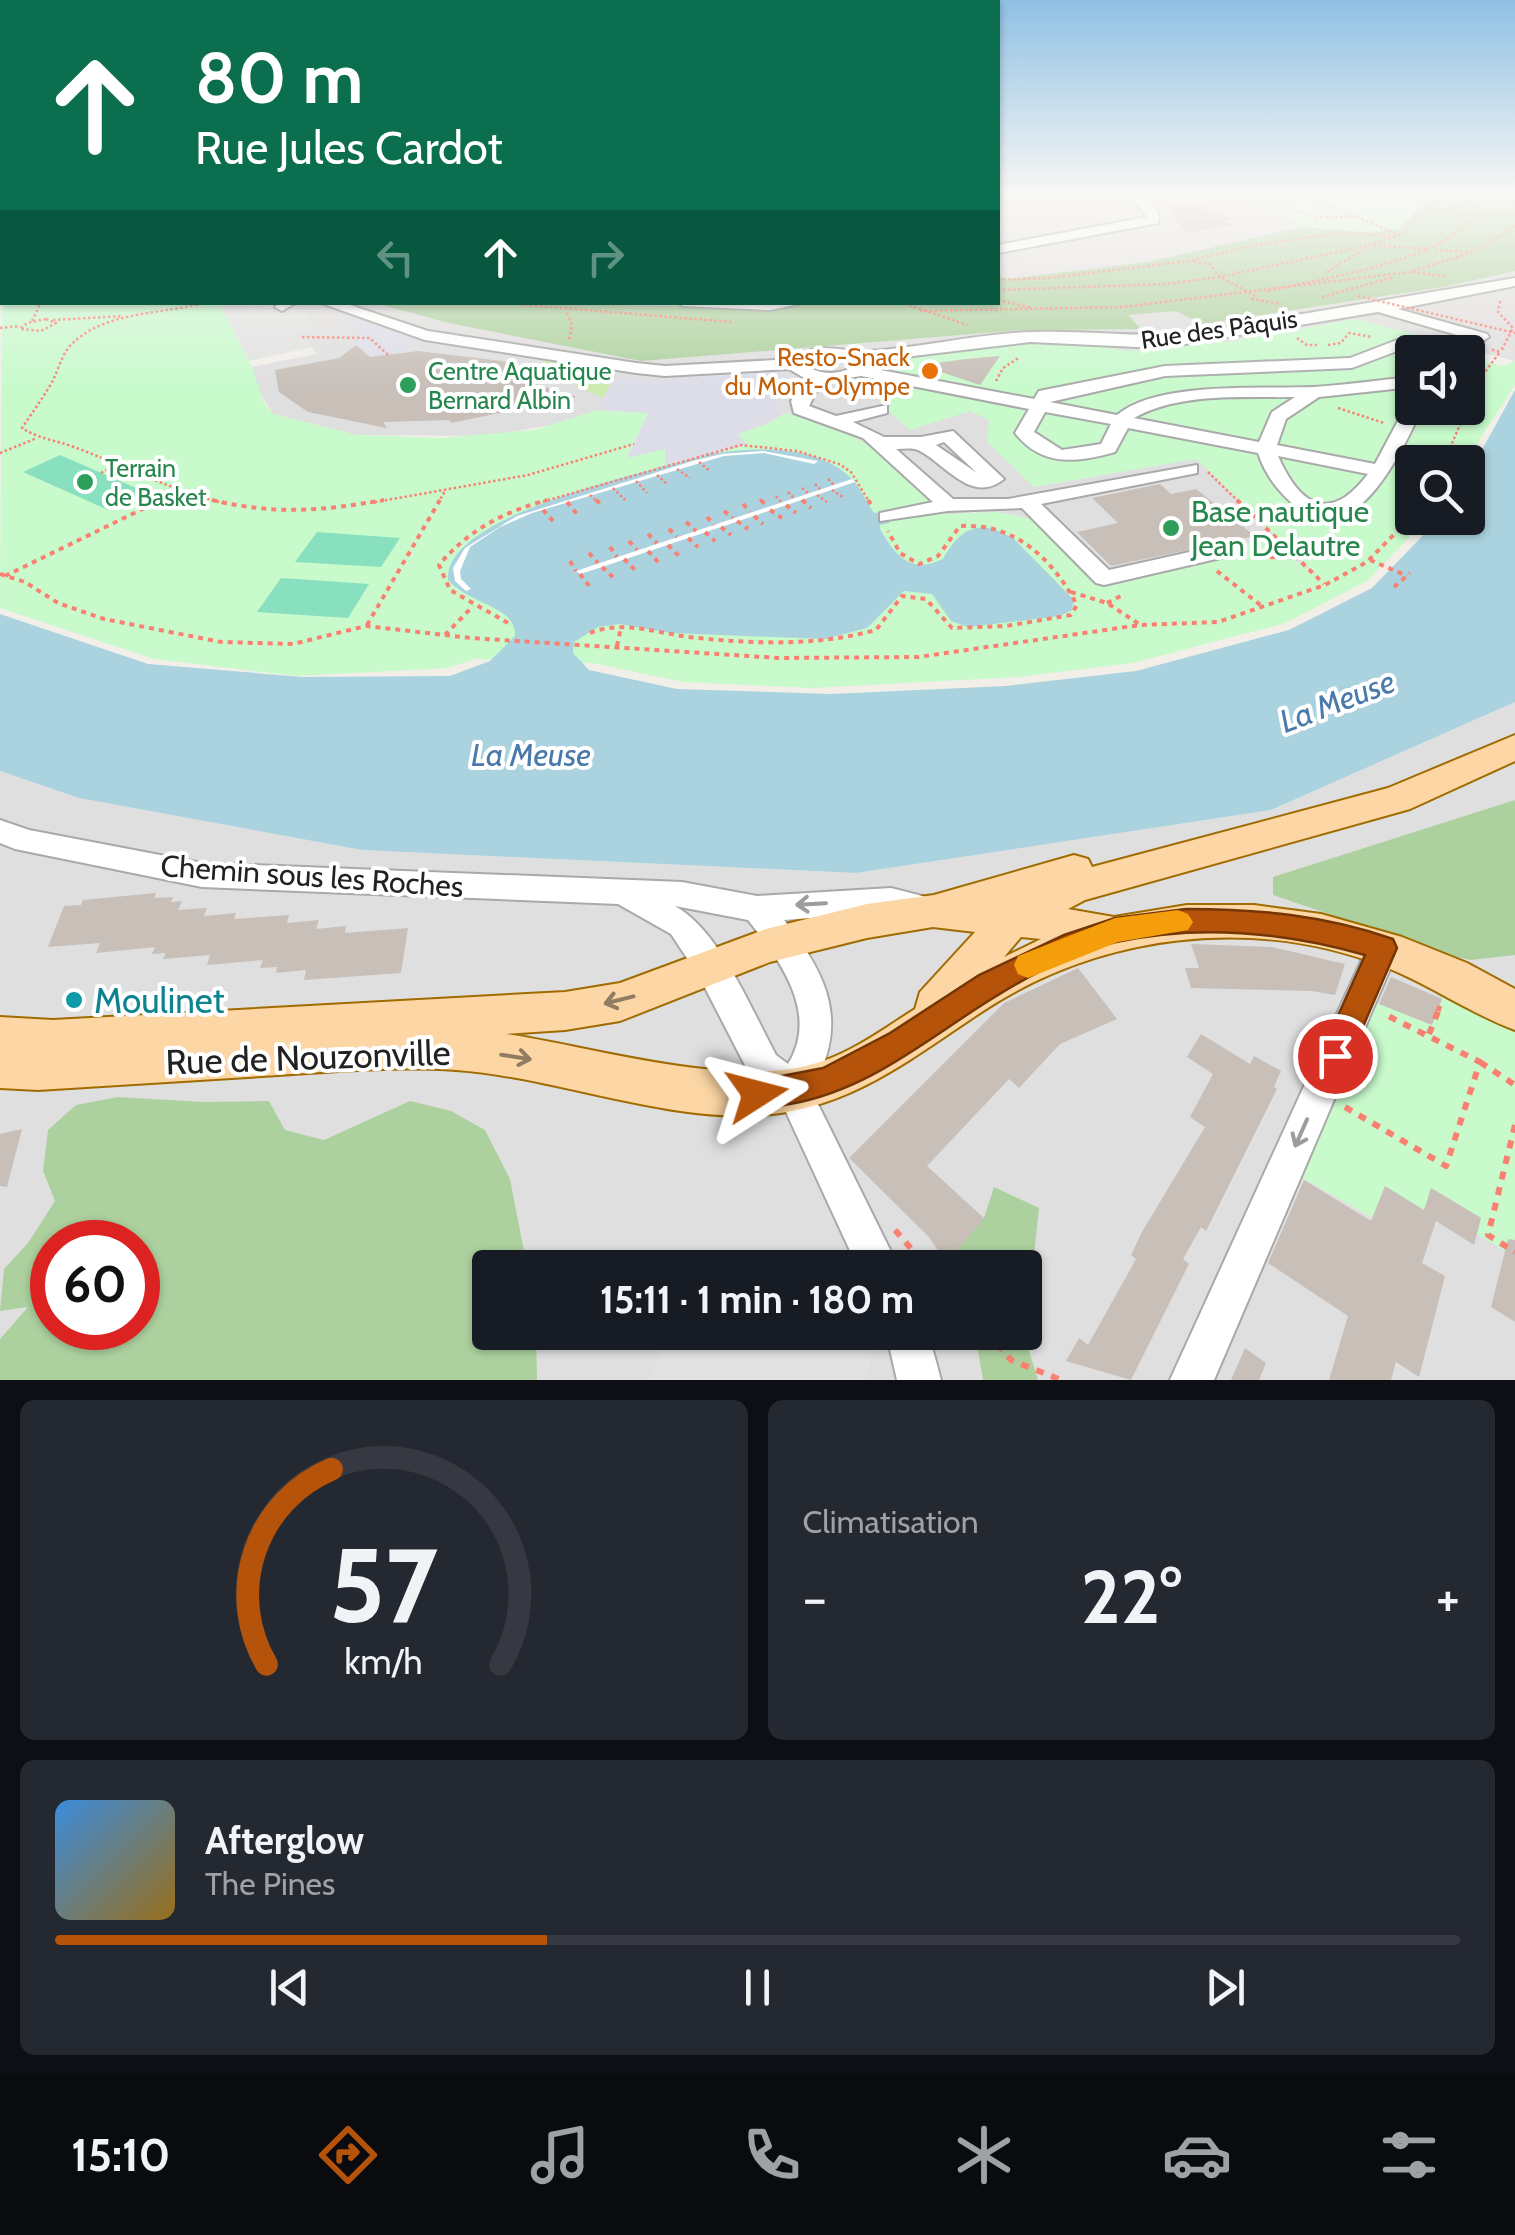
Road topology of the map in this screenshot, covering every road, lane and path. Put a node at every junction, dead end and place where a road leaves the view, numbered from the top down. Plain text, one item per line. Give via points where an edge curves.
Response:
1 (1298, 260) edge
2 (1345, 260) edge
3 (1386, 260) edge
4 (1447, 260) edge
5 (1190, 261) joint
6 (1410, 272) junction
7 (1322, 275) junction
8 (1220, 277) junction
9 (1000, 280) edge
10 (1515, 282) edge
11 (1442, 285) dead end
12 (1490, 288) junction
13 (1000, 290) edge
14 (1268, 293) junction
15 (1254, 295) junction
16 (1358, 296) dead end
17 (1318, 298) dead end
18 (1266, 299) junction
19 (1000, 300) edge
20 (40, 305) edge
21 (197, 305) edge
22 (334, 305) edge
23 (513, 305) edge
24 (748, 305) edge
25 (778, 305) edge
26 (907, 305) edge
27 (1287, 306) dead end
28 (1379, 308) junction
29 (1040, 310) junction
30 (920, 311) junction
31 (567, 312) junction
32 (128, 316) junction
33 (53, 320) junction
34 (32, 321) junction
35 (734, 322) dead end
36 (23, 325) junction
37 (0, 328) edge
38 (972, 328) dead end
39 (1515, 332) edge
40 (1369, 334) dead end
41 (1477, 335) edge
42 (302, 337) dead end
43 (1301, 338) dead end
44 (1395, 346) edge
45 (572, 350) dead end
46 (1034, 352) dead end
47 (1500, 352) dead end
48 (388, 355) dead end
49 (1352, 363) junction
50 (1491, 363) dead end
51 (796, 364) junction
52 (861, 364) junction
53 (1180, 370) junction
54 (817, 376) junction
55 (1395, 381) edge
56 (1395, 386) edge
57 (1212, 393) junction
58 (1313, 393) junction
59 (988, 395) junction
60 (1036, 405) junction
61 (881, 409) dead end
62 (834, 422) junction
63 (1122, 422) junction
64 (1406, 425) edge
65 (1404, 430) junction
66 (1194, 435) junction
67 (36, 438) junction
68 (880, 443) junction
69 (922, 443) junction
70 (634, 444) dead end
71 (1451, 445) edge
72 (1266, 449) junction
73 (0, 453) edge
74 (699, 462) dead end
75 (1193, 462) junction
76 (116, 466) junction
77 (678, 469) dead end
78 (710, 471) dead end
79 (1383, 471) junction
80 (101, 472) dead end
81 (656, 475) dead end
82 (690, 478) dead end
83 (828, 479) dead end
84 (636, 482) dead end
85 (667, 484) dead end
86 (816, 484) dead end
87 (833, 487) joint
88 (613, 488) dead end
89 (802, 488) dead end
90 (820, 489) dead end
91 (445, 491) junction
92 (177, 492) junction
93 (788, 492) dead end
94 (647, 493) dead end
95 (808, 493) dead end
96 (817, 495) dead end
97 (590, 496) dead end
98 (776, 496) dead end
99 (843, 496) dead end
100 (794, 498) dead end
101 (760, 499) dead end
102 (625, 500) dead end
103 (802, 500) dead end
104 (1026, 501) junction
105 (567, 502) dead end
106 (827, 502) dead end
107 (743, 504) dead end
108 (784, 504) joint
109 (948, 505) junction
110 (602, 506) dead end
111 (1304, 506) junction
112 (811, 508) dead end
113 (543, 510) dead end
114 (724, 512) dead end
115 (796, 513) dead end
116 (576, 514) dead end
117 (892, 516) junction
118 (706, 517) dead end
119 (782, 518) dead end
120 (554, 522) dead end
121 (686, 522) dead end
122 (714, 524) dead end
123 (764, 524) dead end
124 (721, 527) dead end
125 (669, 529) dead end
126 (748, 529) dead end
127 (1325, 530) dead end
128 (696, 531) dead end
129 (705, 532) dead end
130 (1395, 533) edge
131 (648, 534) dead end
132 (732, 535) dead end
133 (677, 537) dead end
134 (688, 538) dead end
135 (630, 541) dead end
136 (715, 541) dead end
137 (658, 544) dead end
138 (668, 545) dead end
139 (610, 547) dead end
140 (698, 547) dead end
141 (637, 550) dead end
142 (648, 551) dead end
143 (1221, 551) joint
144 (589, 553) dead end
145 (678, 556) dead end
146 (1197, 556) junction
147 (617, 557) dead end
148 (1296, 558) junction
149 (624, 560) dead end
150 (1369, 560) junction
151 (570, 561) dead end
152 (658, 563) dead end
153 (636, 571) dead end
154 (1408, 574) joint
155 (2, 575) edge
156 (614, 578) dead end
157 (1325, 585) junction
158 (590, 587) dead end
159 (1394, 587) dead end
160 (1071, 592) junction
161 (474, 605) junction
162 (1263, 607) junction
163 (508, 623) dead end
164 (1140, 625) junction
165 (366, 626) junction
166 (621, 628) junction
167 (590, 632) dead end
168 (445, 635) junction
169 (617, 646) junction
170 (1515, 747) edge
171 (0, 831) edge
172 (1221, 844) junction
173 (629, 895) junction
174 (757, 909) junction
175 (933, 911) junction
176 (1012, 919) junction
177 (1115, 930) junction
178 (784, 942) junction
179 (1383, 948) junction
180 (711, 968) junction
181 (1515, 1011) edge
182 (1458, 1012) dead end
183 (1375, 1029) dead end
184 (1428, 1034) junction
185 (0, 1038) edge
186 (901, 1043) junction
187 (1480, 1062) junction
188 (0, 1066) edge
189 (1515, 1085) edge
190 (792, 1088) junction
191 (1349, 1090) dead end
192 (1343, 1106) junction
193 (1336, 1123) dead end
194 (1515, 1124) edge
195 (871, 1250) edge
196 (1515, 1252) edge
197 (912, 1350) edge
198 (1003, 1350) edge
199 (919, 1380) edge
200 (1061, 1380) edge
201 (1192, 1380) edge

1 - 8 path
2 - 7 path
3 - 7 path
4 - 6 path
5 - 8 path via 1210,264
5 - 9 path
6 - 11 path via 1444,276
6 - 14 path
6 - 17 path
7 - 15 path
8 - 13 path
8 - 15 path
10 - 12 street, Rue des Pâquis
12 - 28 street, Rue des Pâquis
12 - 47 path via 1502,296 1498,312 1513,328
14 - 15 path
14 - 18 path
15 - 18 path
15 - 29 path
16 - 39 path, bridge
18 - 27 path
19 - 29 path
20 - 34 path
21 - 32 path
22 - 51 street, Rue des Pâquis via 425,335 636,368
23 - 31 path
24 - 25 street
26 - 30 path
28 - 41 street
28 - 52 street, Rue des Pâquis via 1157,342 1030,336
29 - 30 path
30 - 38 path
31 - 35 path
31 - 45 path
32 - 33 path
32 - 67 path via 67,348 22,428
33 - 34 path
33 - 36 path via 51,328 35,332 22,331
34 - 36 path
36 - 37 path
40 - 43 path via 1349,333 1329,345
42 - 48 path via 370,338
44 - 49 street
46 - 59 path via 1004,368
49 - 53 street
49 - 55 street
50 - 71 path
51 - 52 street, Rue des Pâquis via 825,352
51 - 54 street
52 - 54 street, Rue des Pâquis via 840,376
52 - 59 street
53 - 57 street
53 - 60 street via 1044,395
54 - 62 street via 800,409
56 - 58 street
57 - 58 street
57 - 63 street via 1139,408
58 - 65 path via 1360,419 1373,417
58 - 72 street via 1272,422
59 - 60 street
60 - 63 street
60 - 63 street via 1024,433 1052,456 1108,448
61 - 62 street
62 - 68 street
63 - 66 street
64 - 65 street
65 - 79 street
66 - 72 street
66 - 75 street
67 - 73 path
67 - 76 path
68 - 69 street
68 - 109 street
69 - 69 street via 968,479 994,478 951,429
70 - 91 path
72 - 79 street
72 - 111 street
74 - 78 path
75 - 104 street
75 - 148 path
76 - 80 path
76 - 92 path
77 - 82 path
79 - 111 street via 1337,512
81 - 85 path
83 - 87 path
84 - 94 path
86 - 90 path
87 - 99 path
88 - 102 path
89 - 95 path
91 - 92 path via 317,512 254,510
91 - 165 path
92 - 155 path
93 - 100 path
96 - 106 path
97 - 110 path
98 - 108 path
101 - 119 path
103 - 112 path
104 - 109 street
104 - 146 street via 1104,578
105 - 116 path
107 - 123 path
108 - 115 path
109 - 117 street
111 - 127 street
113 - 120 path
114 - 126 path
117 - 160 path via 902,525 888,529 905,560 922,564 936,558 960,526 987,525 1012,532
117 - 161 path via 894,508 873,509 839,464 741,445 530,504 485,524 439,565 450,590
118 - 122 path
121 - 128 path
124 - 132 path
125 - 133 path
129 - 136 path
130 - 150 path
131 - 137 path
134 - 140 path
135 - 141 path
138 - 145 path
139 - 147 path
142 - 152 path
143 - 146 street
143 - 148 path
144 - 156 path
146 - 162 path
148 - 157 path
149 - 153 path
150 - 154 path
150 - 157 path
151 - 158 path
154 - 159 path
155 - 165 path via 104,619 221,642 293,644
157 - 162 path
160 - 164 path
160 - 166 path via 1077,606 1071,614 968,629 952,628 928,598 902,596 876,630 823,642
161 - 163 path
161 - 168 path
162 - 164 path via 1218,622
164 - 169 path via 918,657 779,658
165 - 168 path
166 - 167 path
166 - 169 path
168 - 169 path
170 - 172 main road via 1397,799
171 - 173 street, Chemin sous les Roches via 25,842 202,875
172 - 175 main road via 1110,860
172 - 176 main road via 1074,887
173 - 174 street, Chemin sous les Roches via 682,894
173 - 180 street, Chemin sous les Roches via 682,925
175 -> 174 street, Chemin sous les Roches via 891,900
174 - 178 street
175 - 176 main road
175 - 178 main road, Rue de Nouzonville
176 - 177 main road
176 - 186 main road
177 - 179 main road via 1260,921
177 - 186 main road via 989,984
178 - 180 main road, Rue de Nouzonville
178 - 190 street via 817,1015 812,1053
179 - 181 main road
179 -> 201 street
180 -> 185 main road, Rue de Nouzonville via 620,1002 565,1010
180 - 190 street, Chemin sous les Roches via 764,1067
182 - 184 path via 1441,1003
183 - 184 path via 1382,1013
184 - 187 path
186 - 190 main road, Rue de Nouzonville via 827,1082
187 - 189 path
187 - 192 path via 1446,1166
188 -> 190 main road, Rue de Nouzonville via 390,1048 477,1051 678,1088 757,1094
190 - 195 street
191 - 192 path
192 - 193 path
194 - 196 path via 1488,1235
197 - 199 street
198 - 200 path

